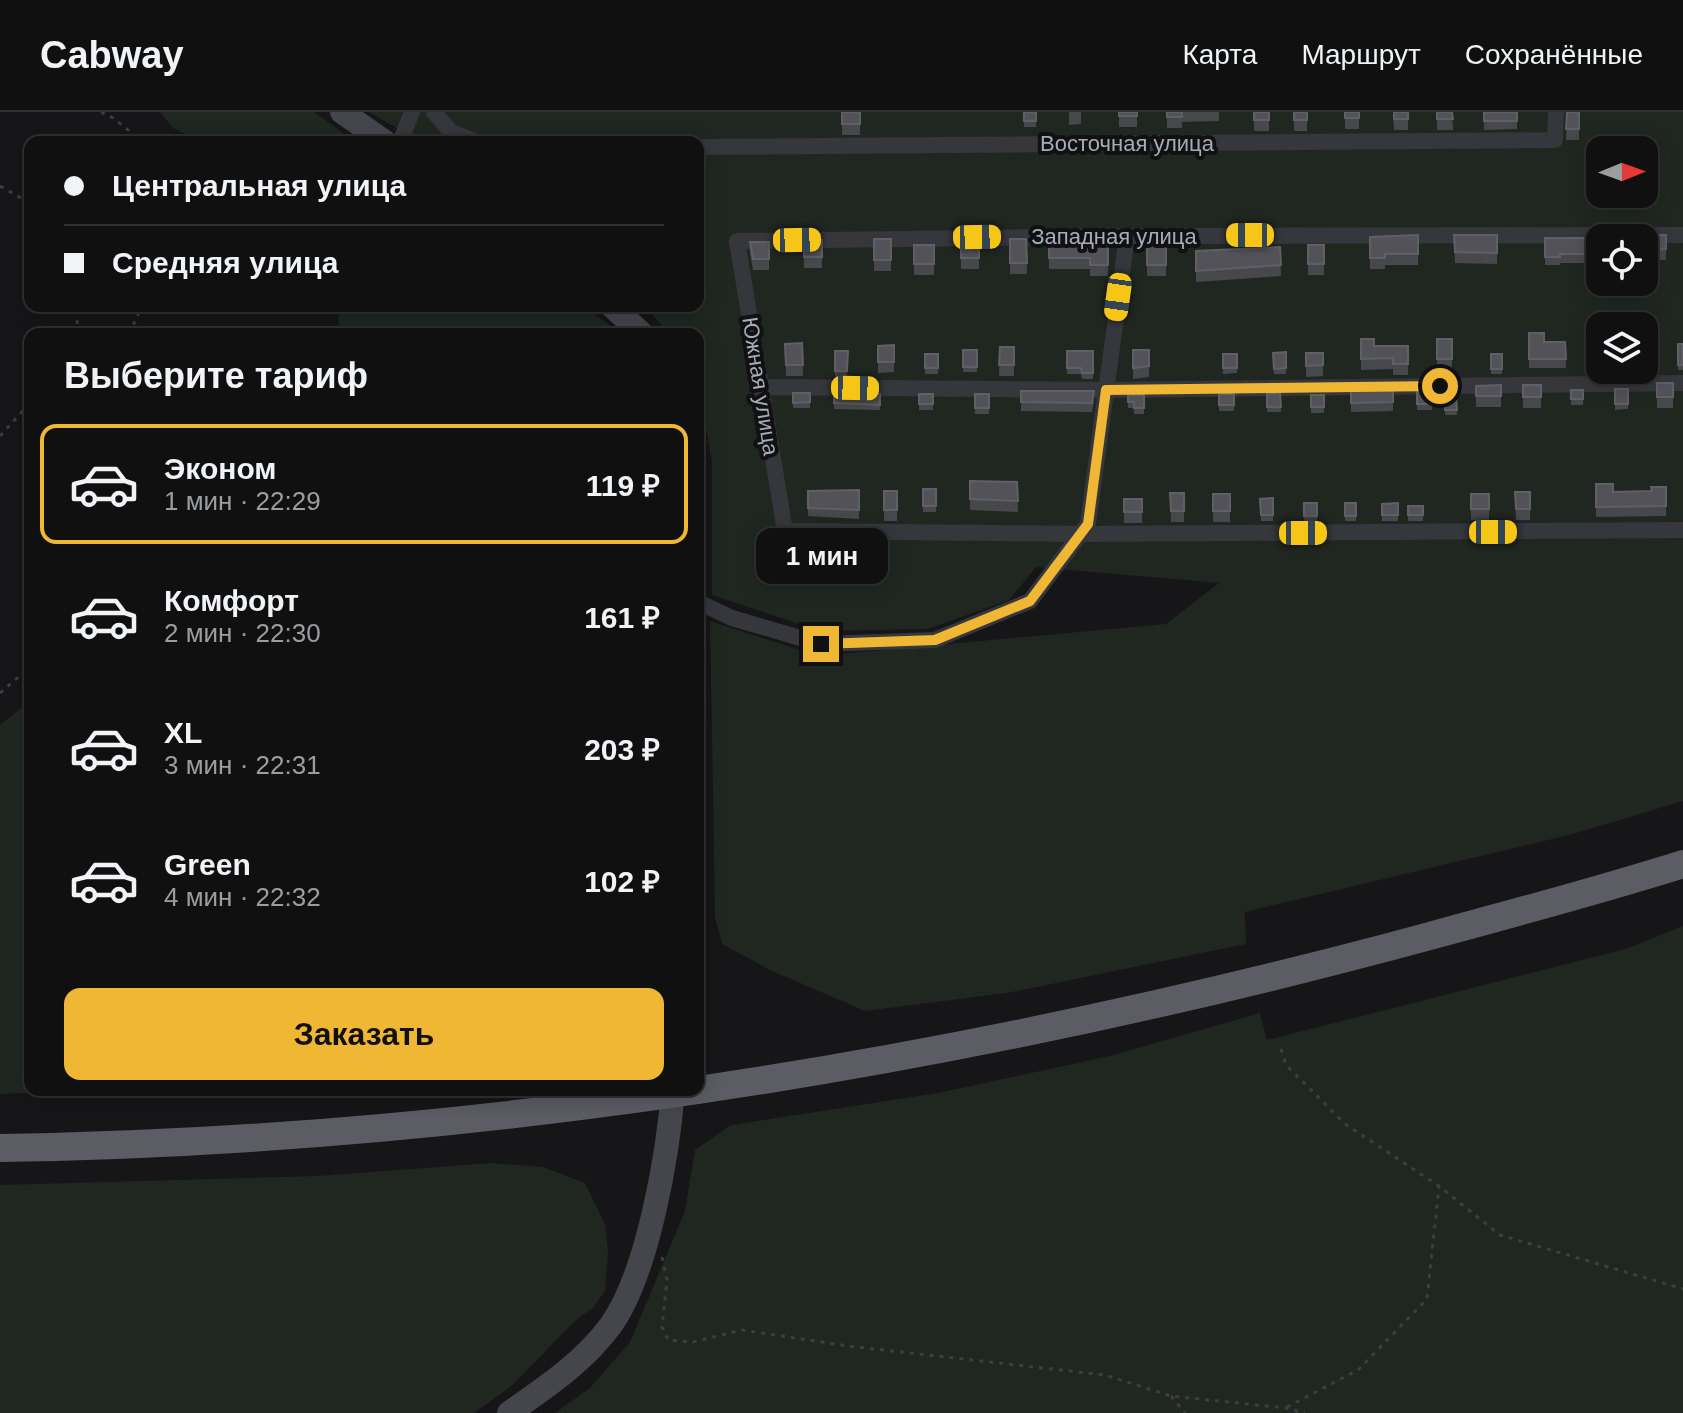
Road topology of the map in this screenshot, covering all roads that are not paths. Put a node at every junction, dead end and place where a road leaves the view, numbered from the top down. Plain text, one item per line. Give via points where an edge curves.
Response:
1 (342, 112) edge
2 (412, 112) edge
3 (434, 112) edge
4 (1556, 112) edge
5 (376, 136) edge
6 (402, 136) edge
7 (462, 136) edge
8 (704, 147) edge
9 (1683, 235) edge
10 (1127, 236) junction
11 (737, 241) joint
12 (618, 312) edge
13 (636, 328) edge
14 (1683, 383) edge
15 (760, 387) junction
16 (1106, 390) junction
17 (1683, 530) edge
18 (1081, 534) junction
19 (704, 605) edge
20 (1683, 864) edge
21 (704, 1087) edge
22 (644, 1096) edge
23 (672, 1096) edge
24 (0, 1148) edge
25 (509, 1413) edge

1 - 5 main road
2 - 6 street
3 - 7 street
4 - 8 street, Восточная улица via 1555,140
9 - 10 street, Западная улица
10 - 11 street, Западная улица
10 - 16 street
11 - 15 street, Южная улица
12 - 13 main road
14 - 16 street
15 - 16 street
15 - 18 street, Южная улица via 785,531
16 - 18 street via 1088,524
17 - 18 street
18 - 19 street via 1030,601 935,640 821,644
20 - 21 highway via 1490,920 1148,1006 920,1052
22 - 24 highway via 504,1115 270,1136
23 - 25 main road via 644,1251 612,1324 554,1382

